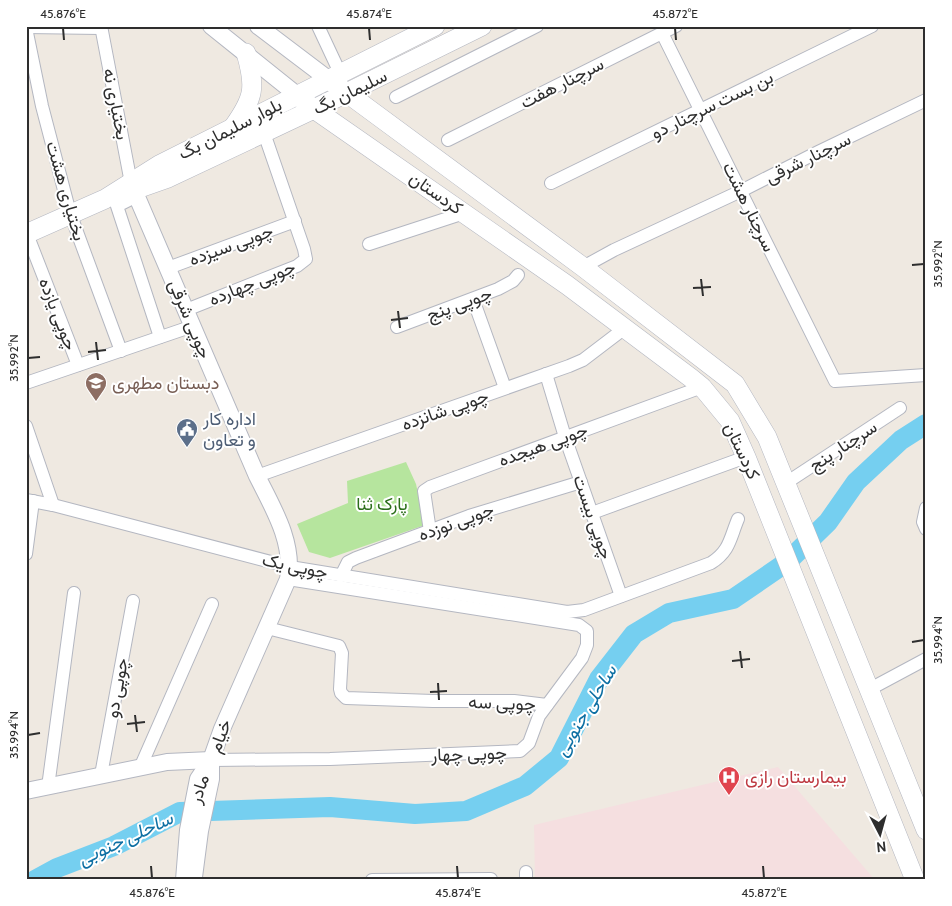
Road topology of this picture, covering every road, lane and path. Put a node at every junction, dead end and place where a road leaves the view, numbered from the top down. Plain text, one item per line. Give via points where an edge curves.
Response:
1 (211, 26) edge
2 (258, 26) edge
3 (318, 26) edge
4 (435, 26) edge
5 (482, 26) edge
6 (537, 26) edge
7 (676, 26) edge
8 (872, 26) edge
9 (26, 27) edge
10 (101, 27) edge
11 (662, 33) junction
12 (398, 44) junction
13 (246, 54) junction
14 (407, 64) junction
15 (334, 76) junction
16 (348, 93) junction
17 (297, 95) junction
18 (396, 97) dead end
19 (926, 100) edge
20 (314, 109) junction
21 (700, 110) junction
22 (233, 128) junction
23 (264, 133) junction
24 (448, 140) dead end
25 (552, 183) dead end
26 (134, 189) junction
27 (740, 191) junction
28 (464, 213) junction
29 (70, 214) junction
30 (295, 222) junction
31 (27, 234) edge
32 (369, 244) dead end
33 (583, 267) junction
34 (168, 268) junction
35 (518, 275) dead end
36 (567, 285) junction
37 (473, 299) junction
38 (186, 310) junction
39 (193, 326) junction
40 (397, 327) dead end
41 (624, 328) junction
42 (160, 337) junction
43 (120, 351) junction
44 (78, 365) junction
45 (546, 374) junction
46 (926, 375) edge
47 (26, 383) edge
48 (702, 387) junction
49 (505, 388) junction
50 (900, 408) dead end
51 (26, 426) edge
52 (565, 437) junction
53 (746, 457) junction
54 (257, 476) junction
55 (581, 482) junction
56 (786, 483) junction
57 (30, 501) edge
58 (53, 505) junction
59 (926, 508) edge
60 (592, 513) junction
61 (738, 519) dead end
62 (926, 530) edge
63 (430, 531) junction
64 (26, 554) edge
65 (289, 573) junction
66 (341, 576) junction
67 (74, 593) dead end
68 (621, 596) junction
69 (133, 601) dead end
70 (212, 604) dead end
71 (268, 628) junction
72 (926, 659) edge
73 (870, 690) junction
74 (546, 705) junction
75 (211, 760) junction
76 (140, 768) junction
77 (101, 775) junction
78 (48, 787) junction
79 (26, 791) edge
80 (194, 830) junction
81 (926, 830) edge
82 (491, 879) edge
83 (184, 880) edge
84 (194, 880) edge
85 (372, 880) edge
86 (915, 880) edge

1 - 13 street
2 - 15 street
3 - 15 street
4 - 12 main road, بلوار سلیمان بگ
5 - 14 main road, سلیمان بگ
6 - 18 street
7 - 11 street, سرچنار هفت
8 - 21 street, بن بست سرچنار دو
9 - 10 street
9 - 29 street, بختیاری هشت via 42,106
10 - 26 street, بختیاری نه
11 - 21 street, سرچنار هشت
11 - 24 street, سرچنار هفت
12 - 14 street
12 - 15 main road, بلوار سلیمان بگ
13 - 17 street
13 - 22 main road via 252,74 252,92 247,108
14 - 16 main road, سلیمان بگ
15 - 16 main road, کردستان
15 - 17 main road, بلوار سلیمان بگ
16 - 20 main road, سلیمان بگ
16 - 33 main road, کردستان
17 - 20 main road, کردستان
17 - 22 main road, بلوار سلیمان بگ
19 - 27 street, سرچنار شرقی
20 - 23 main road, سلیمان بگ
20 - 28 main road, کردستان
21 - 25 street, بن بست سرچنار دو
21 - 27 street, سرچنار هشت
22 - 26 main road, بلوار سلیمان بگ via 159,165
23 - 26 main road, سلیمان بگ via 168,178
23 - 30 street, چوپی چهارده
26 - 29 main road, بلوار سلیمان بگ via 104,198
26 - 34 street, چوپی شرقی
26 - 42 street via 117,206
27 - 33 street, سرچنار شرقی
27 - 46 street, سرچنار هشت via 835,381
28 - 32 street
28 - 36 main road, کردستان
29 - 31 main road, بلوار سلیمان بگ
29 - 43 street, بختیاری هشت
30 - 34 street, چوپی سیزده
30 - 38 street, چوپی چهارده via 306,255 304,262
31 - 44 street, چوپی یازده
33 - 36 main road
33 - 56 main road, کردستان via 735,384 767,437
34 - 38 street, چوپی شرقی
35 - 37 street, چوپی پنج via 506,286
36 - 41 main road, کردستان
37 - 40 street, چوپی پنج
37 - 49 street
38 - 39 street, چوپی شرقی
39 - 42 street
39 - 54 street, چوپی شرقی
41 - 45 street, چوپی شانزده via 583,360
41 - 48 main road, کردستان
42 - 43 street
43 - 44 street
44 - 47 street
45 - 49 street, چوپی شانزده
45 - 52 street, چوپی بیست
48 - 52 street, چوپی هیجده
48 - 53 main road, کردستان via 730,421
49 - 54 street, چوپی شانزده
50 - 56 street, سرچنار پنج
51 - 58 street
52 - 55 street, چوپی بیست
52 - 63 street, چوپی هیجده via 424,490
53 - 60 street
53 - 86 main road, کردستان
54 - 65 street, چوپی شرقی via 279,520 289,550
55 - 60 street, چوپی بیست
55 - 63 street, چوپی نوزده
56 - 73 main road, کردستان
57 - 58 street, چوپی یک
57 - 64 street
58 - 65 street, چوپی یک
59 - 62 street via 923,522
60 - 68 street, چوپی بیست
61 - 68 street via 727,548 717,559
63 - 66 street, چوپی نوزده via 348,562
65 - 66 street, چوپی یک
65 - 71 street, خیام
65 - 74 street, چوپی چهار via 584,627 588,637 582,658
66 - 68 street, چوپی یک via 568,612 584,610
67 - 78 street
69 - 77 street, چوپی دو
70 - 76 street
71 - 74 street, چوپی سه via 339,646 342,654 340,689 346,698 514,700
71 - 75 street, خیام
72 - 73 street
73 - 81 main road, کردستان
74 - 75 street, چوپی چهار via 529,743 520,751
75 - 76 street, خیام via 167,762
75 - 80 street, مادر via 198,779 201,799
76 - 77 street, خیام
77 - 78 street, خیام
78 - 79 street, خیام
80 - 83 street, مادر
80 - 84 street, مادر
82 - 85 street

